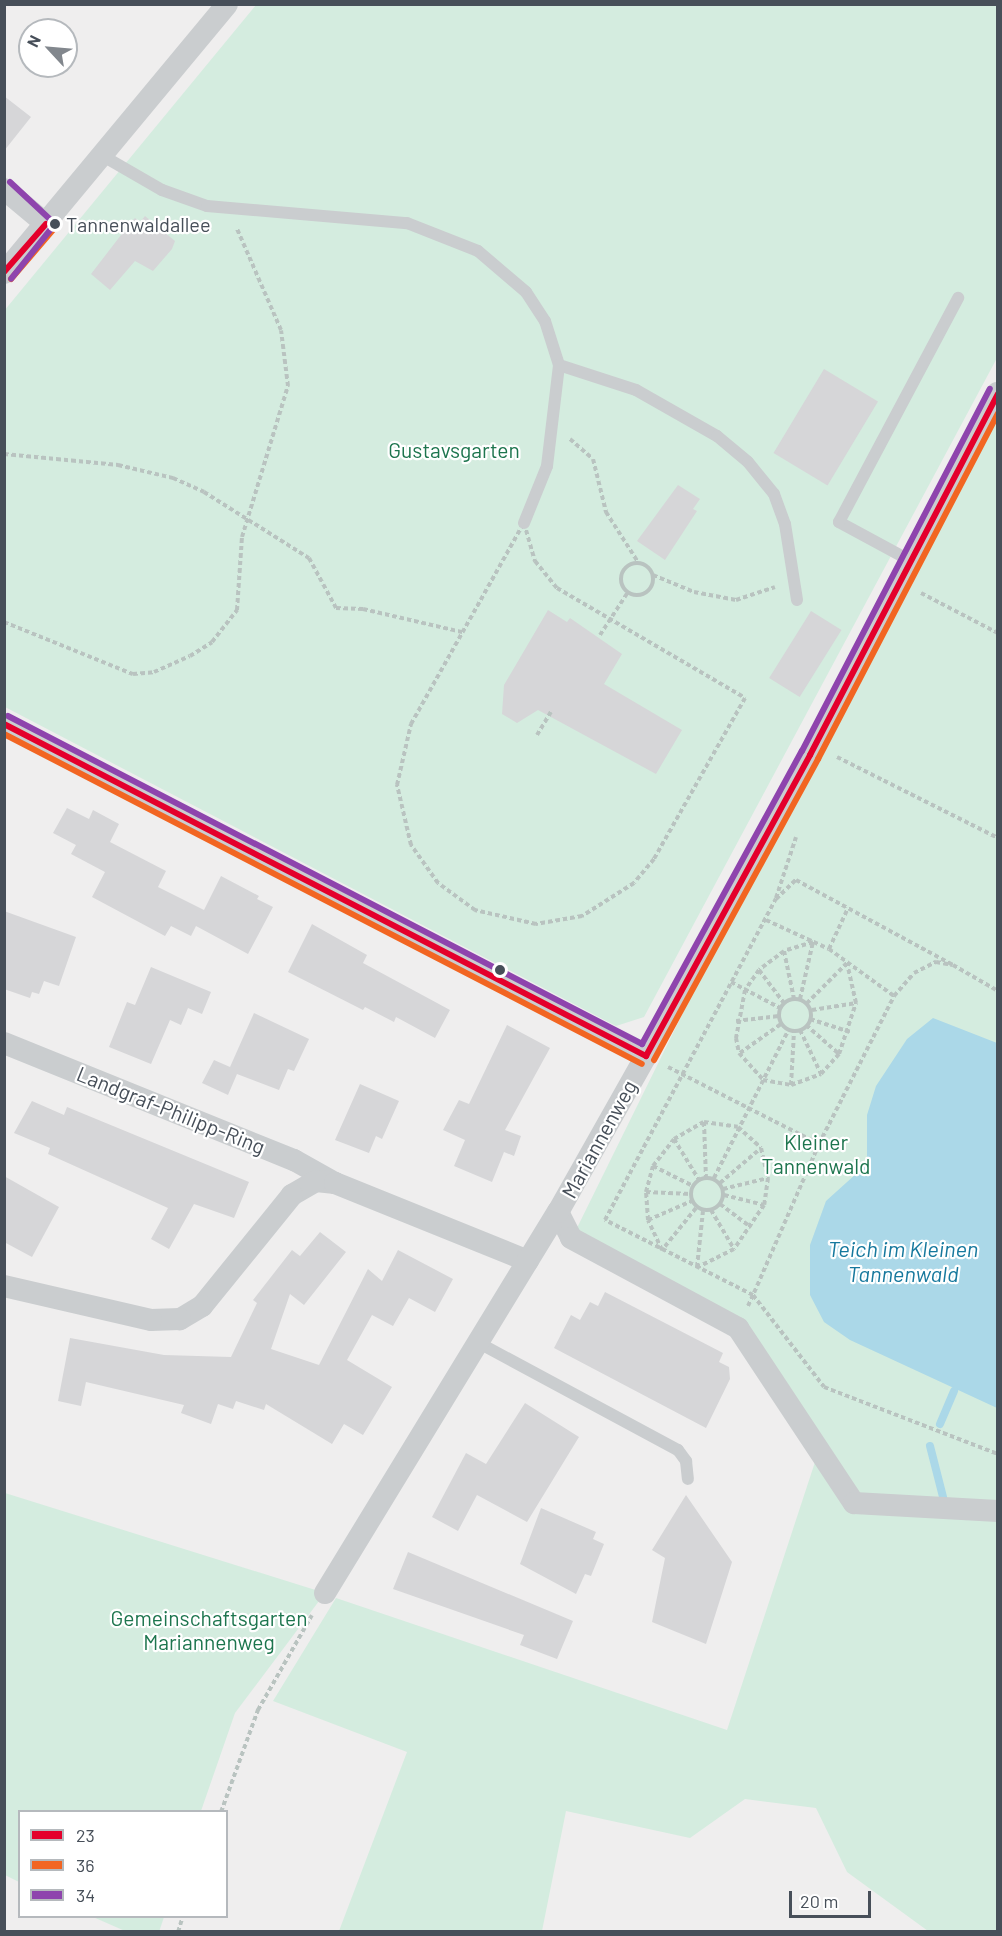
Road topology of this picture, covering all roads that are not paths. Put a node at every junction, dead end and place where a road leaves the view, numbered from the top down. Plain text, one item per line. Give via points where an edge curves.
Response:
1 (227, 4) edge
2 (103, 156) junction
3 (4, 189) edge
4 (46, 224) junction
5 (4, 273) edge
6 (958, 298) dead end
7 (559, 365) junction
8 (998, 393) edge
9 (524, 523) road end
10 (911, 561) junction
11 (797, 600) dead end
12 (4, 724) edge
13 (4, 1043) edge
14 (646, 1056) junction
15 (335, 1184) junction
16 (558, 1212) junction
17 (528, 1261) junction
18 (4, 1286) edge
19 (479, 1343) junction
20 (688, 1479) dead end
21 (998, 1511) edge
22 (325, 1593) road end

1 - 2 street
2 - 4 street
2 - 7 lane via 162,190 207,206 366,216 447,236 478,251 526,292 545,321
3 - 4 street
4 - 5 street
6 - 10 lane via 838,522
7 - 9 lane via 553,432 544,476
7 - 11 lane via 636,390 717,436 748,462 774,494 792,552
8 - 10 street, Mariannenweg
10 - 14 street, Mariannenweg
12 - 14 street
13 - 15 street, Landgraf-Philipp-Ring via 294,1160
14 - 16 street, Mariannenweg
15 - 17 street, Landgraf-Philipp-Ring
15 - 18 street, Landgraf-Philipp-Ring via 316,1181 292,1195 202,1306 180,1319 151,1320
16 - 17 street, Mariannenweg
16 - 21 street via 571,1238 738,1328 854,1503
17 - 19 street, Mariannenweg
19 - 20 lane via 678,1450 686,1461
19 - 22 street, Mariannenweg

